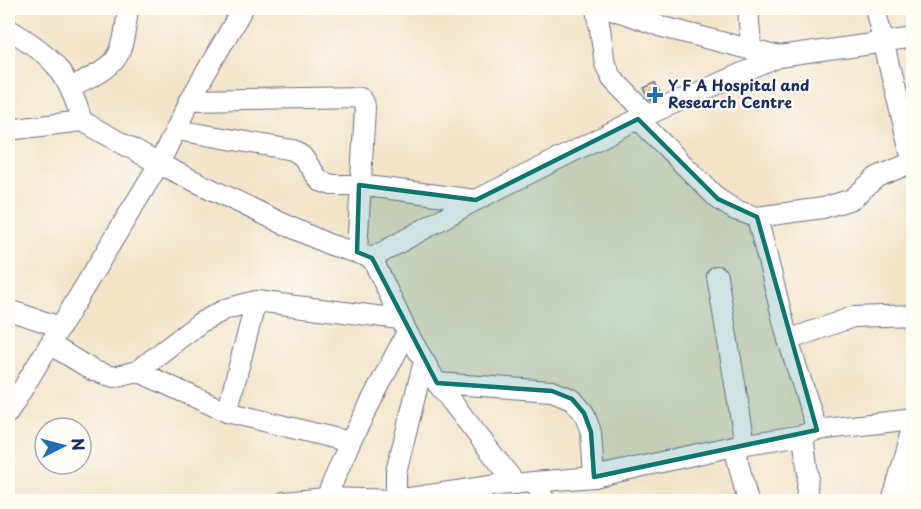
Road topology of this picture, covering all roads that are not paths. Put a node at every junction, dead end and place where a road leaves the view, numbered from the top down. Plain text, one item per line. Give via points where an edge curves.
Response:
1 (128, 8) edge
2 (243, 8) edge
3 (608, 8) edge
4 (748, 8) edge
5 (875, 8) edge
6 (8, 29) edge
7 (914, 38) edge
8 (883, 40) junction
9 (751, 48) junction
10 (779, 57) junction
11 (72, 87) junction
12 (190, 100) junction
13 (643, 117) junction
14 (82, 121) junction
15 (8, 130) edge
16 (177, 130) junction
17 (159, 164) junction
18 (913, 165) edge
19 (359, 185) junction
20 (476, 200) junction
21 (758, 217) junction
22 (364, 255) junction
23 (717, 276) dead end
24 (256, 302) junction
25 (8, 310) edge
26 (914, 315) edge
27 (404, 326) junction
28 (61, 327) junction
29 (788, 340) junction
30 (51, 345) junction
31 (424, 361) junction
32 (137, 371) junction
33 (437, 383) junction
34 (227, 412) junction
35 (8, 413) edge
36 (914, 419) edge
37 (914, 424) edge
38 (810, 432) junction
39 (350, 442) junction
40 (740, 445) junction
41 (594, 477) junction
42 (512, 488) edge
43 (326, 498) junction
44 (353, 500) edge
45 (396, 500) junction
46 (284, 501) edge
47 (546, 501) edge
48 (748, 501) edge
49 (806, 501) edge
50 (892, 501) edge

1 - 11 street via 120,53 107,70
2 - 12 street
3 - 9 street via 663,27
3 - 13 street via 605,64
4 - 9 street
5 - 8 street
6 - 11 street via 42,51
7 - 8 street
8 - 10 street
8 - 18 street
9 - 10 street
10 - 13 street
11 - 14 street
12 - 16 street
12 - 19 street via 360,98 365,107
13 - 20 street
13 - 21 street via 718,199 735,210
14 - 15 street
14 - 17 street
16 - 17 street
16 - 19 street via 293,150 320,181
17 - 22 street via 328,244
17 - 28 street
18 - 21 street via 877,177 852,199 823,208
19 - 20 street
19 - 22 street
20 - 22 street
21 - 29 street
22 - 27 street
23 - 40 street
24 - 27 street
24 - 32 street via 226,309 201,322
24 - 34 street
25 - 28 street
26 - 29 street via 853,316
27 - 31 street
27 - 39 street
28 - 30 street
29 - 38 street
30 - 32 street via 94,371 114,377
30 - 35 street
31 - 33 street
31 - 45 street via 396,472
32 - 34 street
33 - 41 street via 552,391 572,399 584,413 591,432
33 - 42 street
34 - 39 street
36 - 38 street
37 - 50 street
38 - 40 street
38 - 49 street
39 - 43 street
40 - 41 street
40 - 48 street
41 - 42 street
42 - 45 street
42 - 47 street
43 - 44 street
43 - 46 street
44 - 45 street

